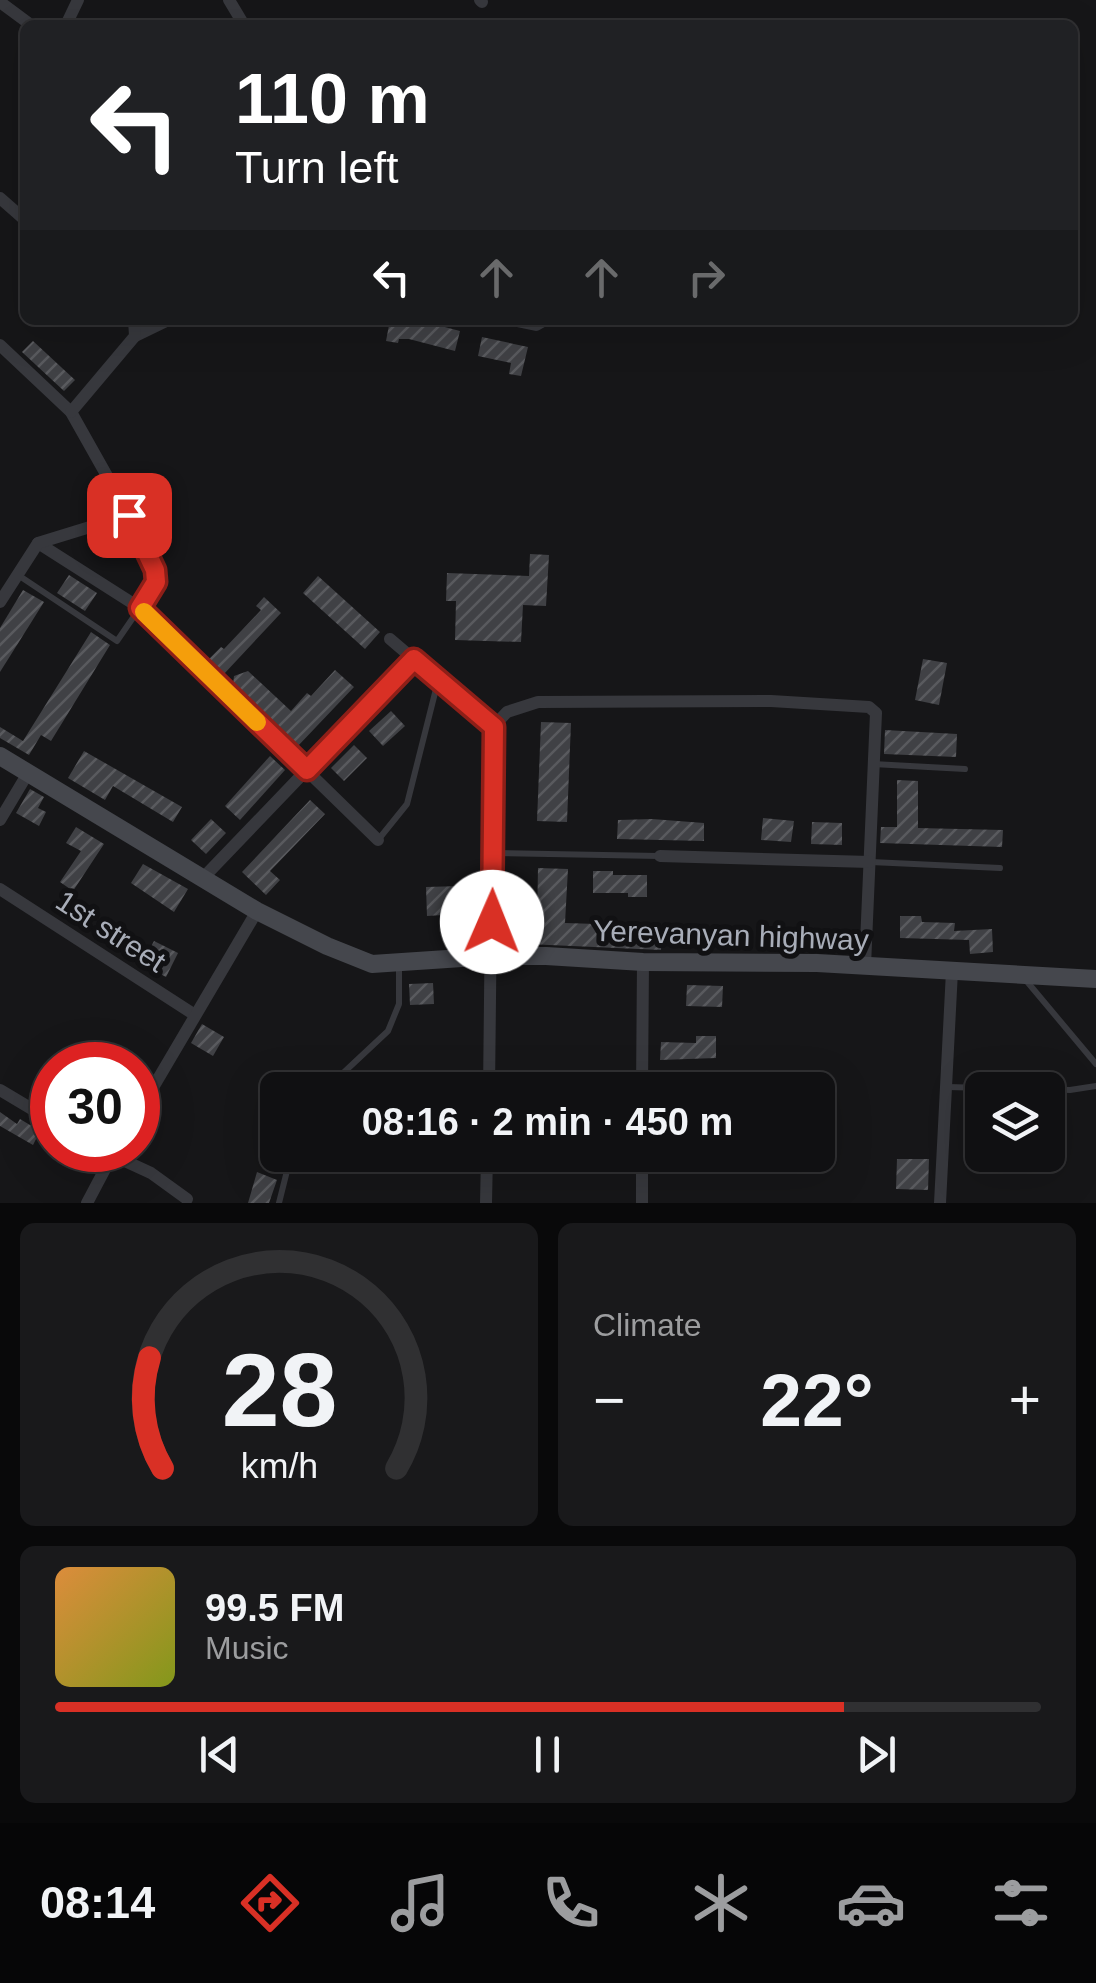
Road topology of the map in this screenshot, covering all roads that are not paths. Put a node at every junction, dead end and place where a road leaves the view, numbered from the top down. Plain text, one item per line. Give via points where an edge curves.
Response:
1 (0, 2) edge
2 (24, 20) edge
3 (0, 198) edge
4 (20, 216) edge
5 (134, 325) edge
6 (158, 325) edge
7 (135, 336) junction
8 (0, 345) edge
9 (71, 412) junction
10 (129, 515) junction
11 (38, 543) junction
12 (0, 573) edge
13 (15, 578) junction
14 (0, 602) edge
15 (140, 608) junction
16 (390, 639) dead end
17 (414, 659) junction
18 (438, 680) junction
19 (494, 727) junction
20 (0, 756) edge
21 (873, 764) junction
22 (965, 768) dead end
23 (307, 770) junction
24 (28, 773) junction
25 (0, 820) edge
26 (378, 840) joint
27 (493, 853) junction
28 (660, 856) joint
29 (870, 862) junction
30 (1000, 868) dead end
31 (203, 878) junction
32 (0, 889) edge
33 (257, 911) junction
34 (492, 956) junction
35 (398, 962) junction
36 (642, 962) junction
37 (865, 966) junction
38 (952, 971) junction
39 (1023, 977) junction
40 (1096, 980) edge
41 (195, 1016) junction
42 (1096, 1064) edge
43 (344, 1072) edge
44 (489, 1072) edge
45 (642, 1072) edge
46 (160, 1076) edge
47 (1096, 1086) edge
48 (946, 1087) junction
49 (0, 1090) edge
50 (30, 1108) edge
51 (100, 1172) edge
52 (149, 1172) edge
53 (286, 1172) edge
54 (487, 1172) edge
55 (642, 1172) edge
56 (188, 1199) dead end
57 (87, 1203) edge
58 (278, 1203) edge
59 (486, 1203) edge
60 (642, 1203) edge
61 (940, 1203) edge

1 - 2 street
3 - 4 street
5 - 7 street
6 - 7 street
7 - 9 street
8 - 9 street
9 - 10 street
10 - 11 street
10 - 15 street via 155,570 156,582
11 - 13 street
11 - 15 street
12 - 13 street
13 - 14 street
13 - 15 lane via 117,641
15 - 23 street
16 - 17 street
17 - 18 street
17 - 23 street
18 - 19 street
18 - 26 lane via 408,804
19 - 21 street via 506,712 538,702 862,705 876,713
19 - 27 street
20 - 24 main road, Yerevanyan highway
21 - 22 lane
21 - 29 street
23 - 26 street
23 - 31 street
24 - 25 street
24 - 31 main road, Yerevanyan highway
27 - 28 lane
27 - 34 street
28 - 29 street
29 - 30 lane
29 - 37 street
31 - 33 main road, Yerevanyan highway
32 - 41 street, 1st street
33 - 35 main road, Yerevanyan highway via 372,964
33 - 41 street
34 - 35 main road, Yerevanyan highway
34 - 36 main road, Yerevanyan highway
34 - 44 street
35 - 43 lane via 399,1004 388,1031
36 - 37 main road, Yerevanyan highway
36 - 45 street
37 - 38 main road, Yerevanyan highway
38 - 39 main road, Yerevanyan highway
38 - 48 street
39 - 40 main road, Yerevanyan highway
39 - 42 lane
41 - 46 street
47 - 48 lane
48 - 61 street
49 - 50 street
51 - 57 street
52 - 56 street
53 - 58 lane
54 - 59 street
55 - 60 street

